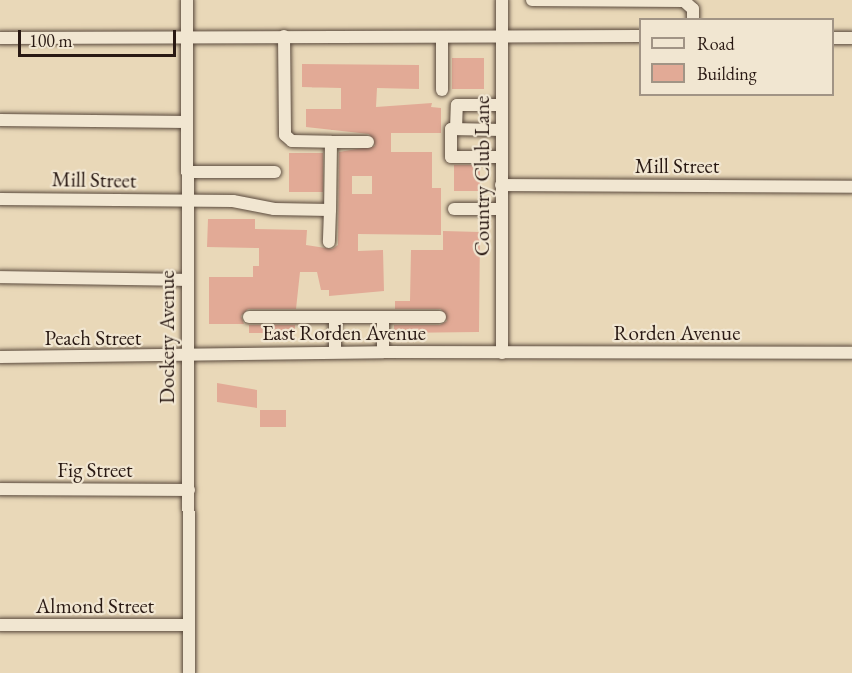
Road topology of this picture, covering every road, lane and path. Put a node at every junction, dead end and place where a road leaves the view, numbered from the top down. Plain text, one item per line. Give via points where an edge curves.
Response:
1 (187, 0) edge
2 (502, 0) edge
3 (532, 0) edge
4 (613, 1) edge
5 (645, 1) edge
6 (693, 18) edge
7 (284, 36) junction
8 (639, 36) edge
9 (442, 37) junction
10 (501, 37) junction
11 (0, 38) edge
12 (187, 38) junction
13 (834, 38) edge
14 (852, 38) edge
15 (442, 90) dead end
16 (501, 105) junction
17 (0, 120) edge
18 (187, 122) junction
19 (456, 129) junction
20 (502, 130) junction
21 (331, 141) junction
22 (368, 142) dead end
23 (501, 158) junction
24 (187, 172) junction
25 (275, 172) dead end
26 (501, 185) junction
27 (852, 187) edge
28 (0, 199) edge
29 (187, 201) junction
30 (454, 209) dead end
31 (502, 209) junction
32 (330, 210) junction
33 (329, 242) dead end
34 (0, 277) edge
35 (186, 280) junction
36 (249, 317) dead end
37 (334, 317) junction
38 (382, 317) junction
39 (440, 317) dead end
40 (335, 352) junction
41 (383, 352) junction
42 (502, 352) junction
43 (852, 353) edge
44 (186, 356) junction
45 (0, 357) edge
46 (0, 489) edge
47 (189, 490) junction
48 (0, 625) edge
49 (189, 625) junction
50 (189, 673) edge

1 - 12 street, Dockery Avenue
2 - 10 street, Country Club Lane
3 - 4 street
4 - 5 street
5 - 6 street via 684,1 693,9
7 - 9 street
7 - 12 street
7 - 21 street via 285,135 292,141
8 - 10 street
9 - 10 street
9 - 15 street
10 - 16 street, Country Club Lane
11 - 12 street
12 - 18 street, Dockery Avenue
13 - 14 street
16 - 19 street via 457,105
16 - 20 street, Country Club Lane
17 - 18 street
18 - 24 street, Dockery Avenue
19 - 20 street
19 - 23 street via 451,129 451,157
20 - 23 street, Country Club Lane
21 - 22 street
21 - 32 street
23 - 26 street, Country Club Lane
24 - 25 street
24 - 29 street, Dockery Avenue
26 - 27 street, Mill Street
26 - 31 street, Country Club Lane
28 - 29 street, Mill Street
29 - 32 street, Mill Street
29 - 35 street, Dockery Avenue
30 - 31 street
31 - 42 street, Country Club Lane
32 - 33 street
34 - 35 street
35 - 44 street, Dockery Avenue
36 - 37 street
37 - 38 street
37 - 40 street
38 - 39 street
38 - 41 street
40 - 41 street, East Rorden Avenue
40 - 44 street, East Rorden Avenue
41 - 42 street, East Rorden Avenue
42 - 43 street, Rorden Avenue
44 - 45 street, Peach Street
44 - 47 street, Dockery Avenue
46 - 47 street, Fig Street
47 - 49 street, Dockery Avenue
48 - 49 street, Almond Street
49 - 50 street, Dockery Avenue

